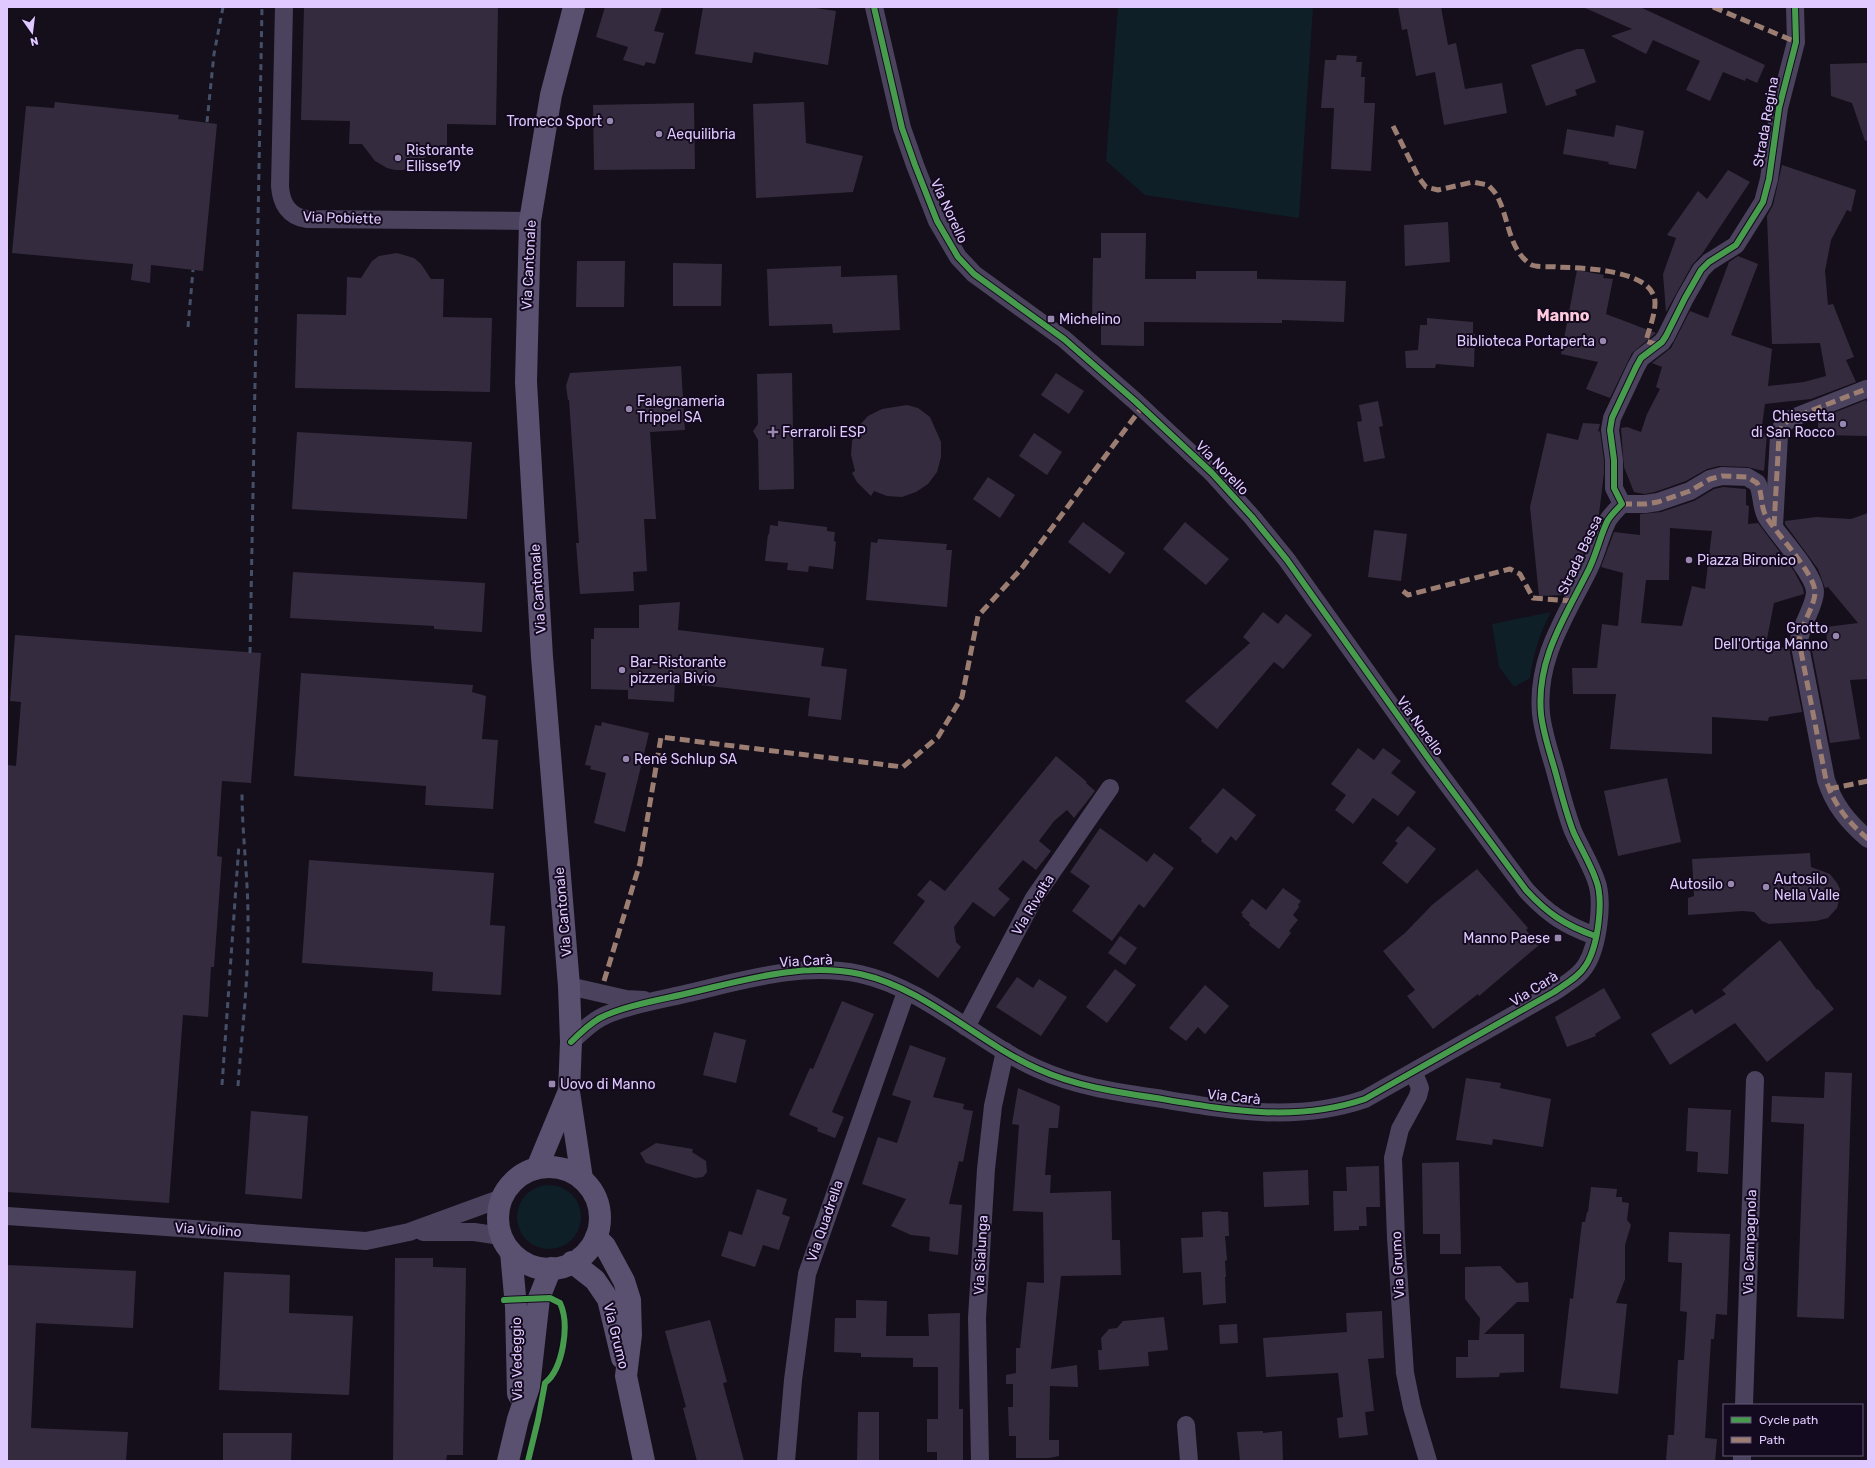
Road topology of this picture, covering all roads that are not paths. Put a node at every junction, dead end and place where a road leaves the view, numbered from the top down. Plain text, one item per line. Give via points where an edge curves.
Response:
1 (284, 7) edge
2 (574, 7) edge
3 (874, 7) edge
4 (1795, 7) edge
5 (530, 221) junction
6 (1866, 389) dead end
7 (1622, 504) junction
8 (1774, 526) junction
9 (1553, 763) joint
10 (1110, 788) dead end
11 (1868, 839) edge
12 (1595, 936) junction
13 (569, 986) junction
14 (906, 992) junction
15 (659, 1000) junction
16 (966, 1027) junction
17 (571, 1042) junction
18 (1005, 1051) junction
19 (1414, 1073) junction
20 (1755, 1080) dead end
21 (569, 1090) junction
22 (537, 1168) junction
23 (582, 1179) junction
24 (502, 1198) junction
25 (7, 1216) edge
26 (409, 1232) junction
27 (596, 1237) junction
28 (506, 1244) junction
29 (572, 1262) junction
30 (551, 1268) junction
31 (626, 1376) junction
32 (1744, 1404) edge
33 (518, 1419) junction
34 (1186, 1425) dead end
35 (508, 1461) edge
36 (644, 1461) edge
37 (786, 1461) edge
38 (980, 1461) edge
39 (1189, 1461) edge
40 (1428, 1461) edge

1 - 5 street, Via Pobiette via 280,186 288,210 297,216 307,218
2 - 5 main road, Via Cantonale via 551,95
3 - 12 street, Via Norello via 894,95 915,164 937,221 958,257 978,278 1064,339 1212,473 1287,560 1526,890 1563,923
4 - 7 street, Strada Regina via 1796,42 1779,108 1762,202 1732,249 1709,262 1701,270 1662,342 1642,358 1636,367 1612,418 1610,430 1614,488
5 - 13 main road, Via Cantonale via 527,321 528,439 542,657
6 - 8 street via 1790,419 1782,426 1778,436
7 - 8 street via 1645,504 1669,499 1716,477 1747,477 1759,485 1764,512
7 - 9 street, Strada Bassa via 1609,520 1587,573 1555,633 1546,661 1541,687 1541,713
8 - 11 street via 1815,588 1815,597 1799,641 1826,780 1838,809
9 - 12 street, Via Carà via 1574,833 1599,888
10 - 16 street, Via Rivalta via 1034,898
12 - 19 street, Via Carà via 1586,965 1577,976
13 - 15 street via 626,999
13 - 17 main road, Via Cantonale
14 - 15 street, Via Carà via 862,974 820,970 784,972
14 - 16 street, Via Carà
14 - 37 street, Via Quadrella via 807,1274 793,1380
15 - 17 street via 605,1016 588,1026
16 - 18 street, Via Carà
17 - 21 main road, Via Cantonale
18 - 19 street, Via Carà via 1038,1069 1096,1088 1237,1112 1296,1113 1348,1105 1365,1099
18 - 38 street, Via Sialunga via 993,1106 986,1170 977,1318
19 - 40 street, Via Grumo via 1420,1088 1400,1129 1393,1158 1404,1373
20 - 32 street, Via Campagnola
21 - 22 main road, Via Cantonale
21 - 23 main road
22 - 23 main road via 565,1170
22 - 24 main road via 516,1179
23 - 27 main road via 592,1191 598,1206
24 - 26 street
24 - 28 main road via 498,1217
25 - 26 street, Via Violino via 349,1241
26 - 28 street via 464,1232
27 - 29 main road via 586,1251
27 - 31 main road via 605,1246 628,1291 631,1329
28 - 30 main road via 529,1264
28 - 33 main road, Via Vedeggio via 516,1308
29 - 30 main road
29 - 31 main road, Via Grumo via 595,1280 608,1299
30 - 33 main road, Via Vedeggio via 539,1298 529,1387
31 - 36 main road
33 - 35 main road, Via Vedeggio
34 - 39 street

